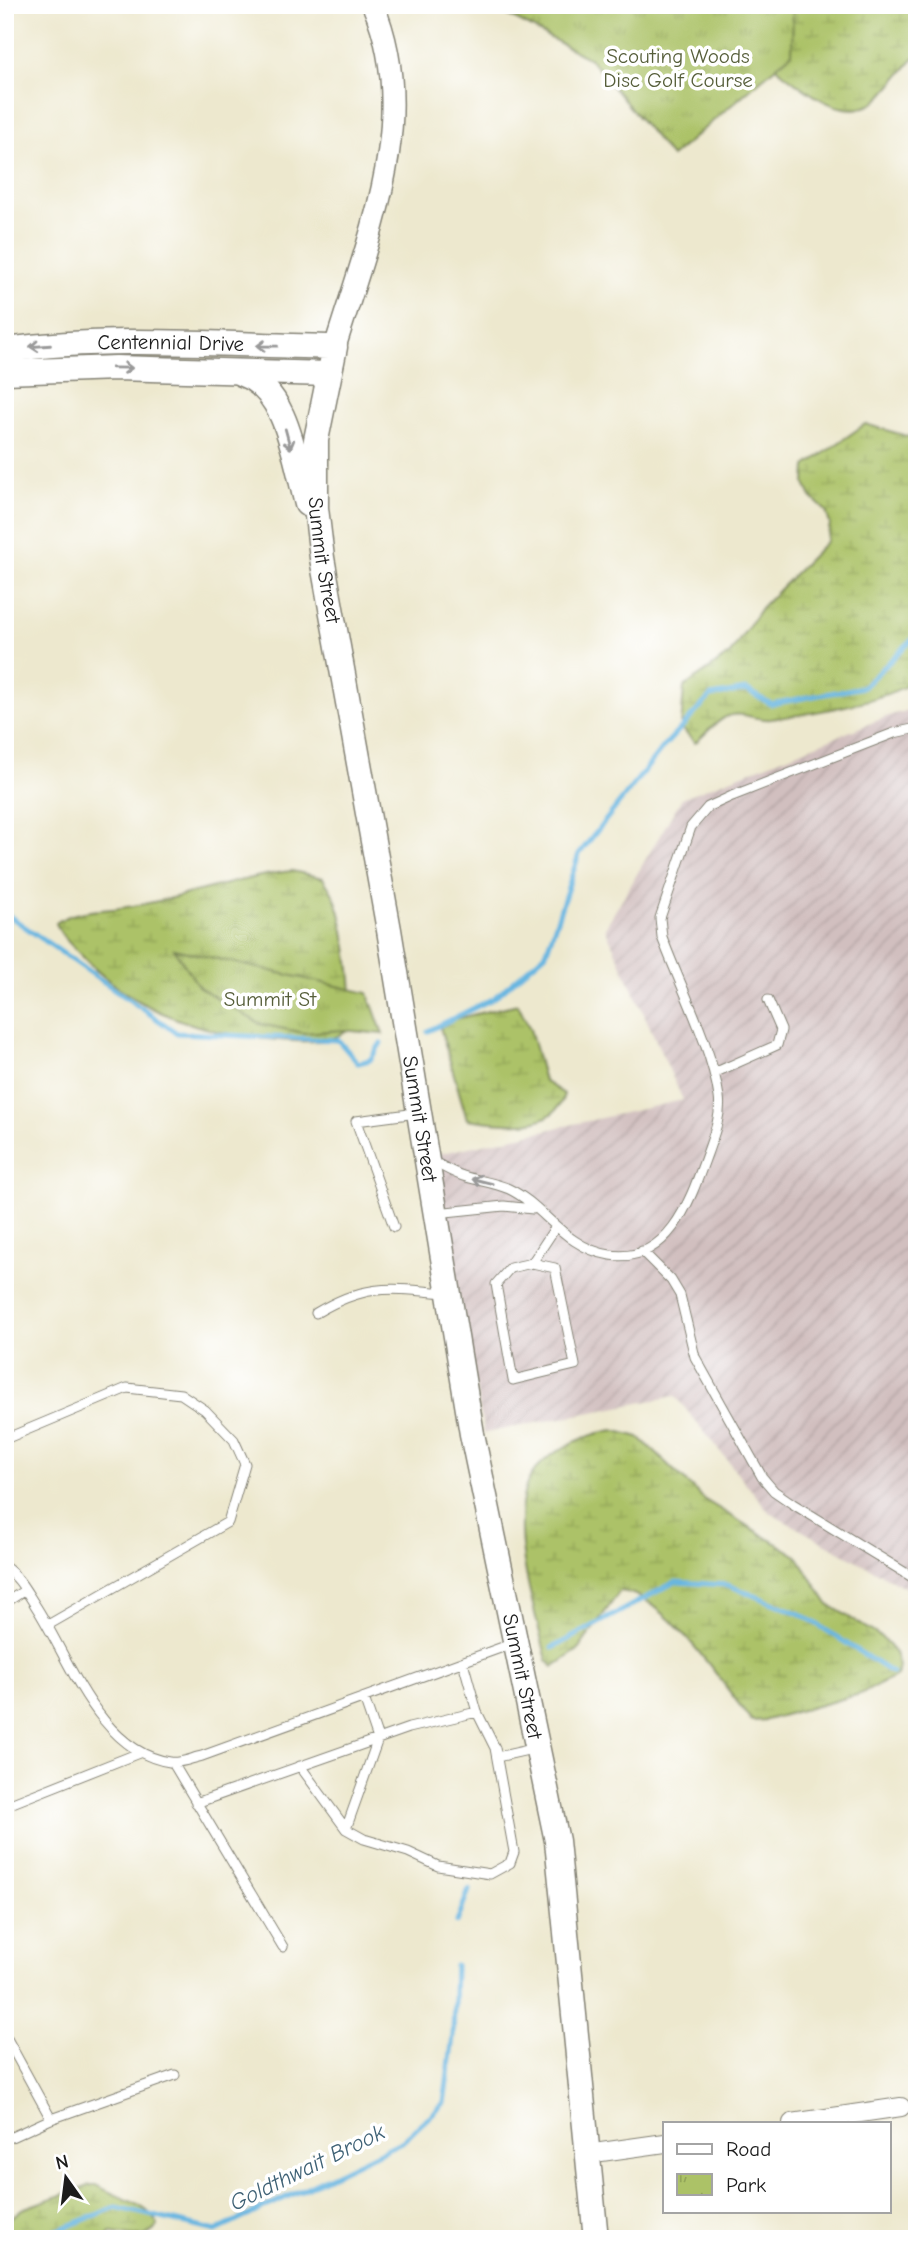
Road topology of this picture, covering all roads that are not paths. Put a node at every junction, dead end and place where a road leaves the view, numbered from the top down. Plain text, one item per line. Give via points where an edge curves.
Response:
1 (373, 5) edge
2 (335, 347) junction
3 (5, 350) edge
4 (235, 371) junction
5 (5, 372) edge
6 (329, 374) junction
7 (322, 558) junction
8 (917, 728) edge
9 (768, 1000) dead end
10 (714, 1073) junction
11 (418, 1113) junction
12 (425, 1157) junction
13 (535, 1209) junction
14 (434, 1213) junction
15 (394, 1227) dead end
16 (555, 1228) junction
17 (642, 1251) junction
18 (532, 1263) junction
19 (448, 1293) junction
20 (316, 1313) dead end
21 (5, 1439) edge
22 (5, 1567) edge
23 (917, 1580) edge
24 (25, 1590) junction
25 (5, 1602) edge
26 (48, 1625) junction
27 (516, 1642) junction
28 (463, 1662) junction
29 (365, 1698) junction
30 (477, 1712) junction
31 (378, 1739) junction
32 (539, 1748) junction
33 (139, 1753) junction
34 (497, 1757) junction
35 (173, 1763) junction
36 (300, 1766) junction
37 (196, 1803) junction
38 (5, 1806) edge
39 (346, 1829) junction
40 (283, 1947) dead end
41 (5, 2035) edge
42 (9, 2049) edge
43 (175, 2074) dead end
44 (901, 2107) dead end
45 (51, 2119) junction
46 (799, 2122) edge
47 (5, 2140) edge
48 (663, 2143) edge
49 (587, 2154) junction
50 (596, 2239) edge

1 - 2 street, Summit Street via 390,66 394,116 377,206
2 -> 3 main road, Centennial Drive via 124,343
2 - 6 main road, Summit Street
5 -> 4 main road, Centennial Drive via 116,368
4 - 6 main road, Centennial Drive
4 -> 7 main road via 253,377 278,404
6 - 7 main road, Summit Street via 314,472
7 - 11 main road, Summit Street
8 - 10 lane via 732,796 708,807 691,827 660,918 662,937
9 - 10 lane via 780,1030 777,1045
10 - 17 lane via 720,1101 694,1190 674,1229 653,1248
11 - 12 main road, Summit Street
11 - 15 lane via 356,1121
13 -> 12 lane via 511,1190 462,1176
12 - 14 main road, Summit Street
13 - 14 lane via 504,1206
13 - 16 lane
14 - 19 main road, Summit Street
16 - 17 lane via 589,1249 610,1255
16 - 18 lane
17 - 23 lane via 680,1295 695,1357 762,1477 793,1504
18 - 18 lane via 510,1268 496,1284 513,1380 575,1365 555,1268
19 - 20 lane via 380,1287 343,1297
19 - 27 main road, Summit Street
21 - 26 lane via 127,1388 181,1394 205,1410 234,1440 245,1464 228,1522
22 - 24 lane
24 - 25 lane
24 - 26 lane
26 - 33 lane via 74,1678 102,1717
27 - 28 lane
27 - 32 main road, Summit Street
28 - 29 lane
28 - 30 lane
29 - 31 lane
29 - 35 lane
30 - 31 lane
30 - 34 lane
31 - 36 lane
31 - 39 lane
32 - 34 lane
32 - 49 main road, Summit Street via 560,1865
33 - 35 lane
33 - 38 lane
34 - 39 lane via 514,1852 510,1863 489,1874 438,1866
35 - 37 lane
36 - 37 lane
36 - 39 lane
37 - 40 lane
41 - 42 lane
42 - 45 lane
43 - 45 lane
44 - 46 street
45 - 47 lane
48 - 49 street
49 - 50 main road, Summit Street

